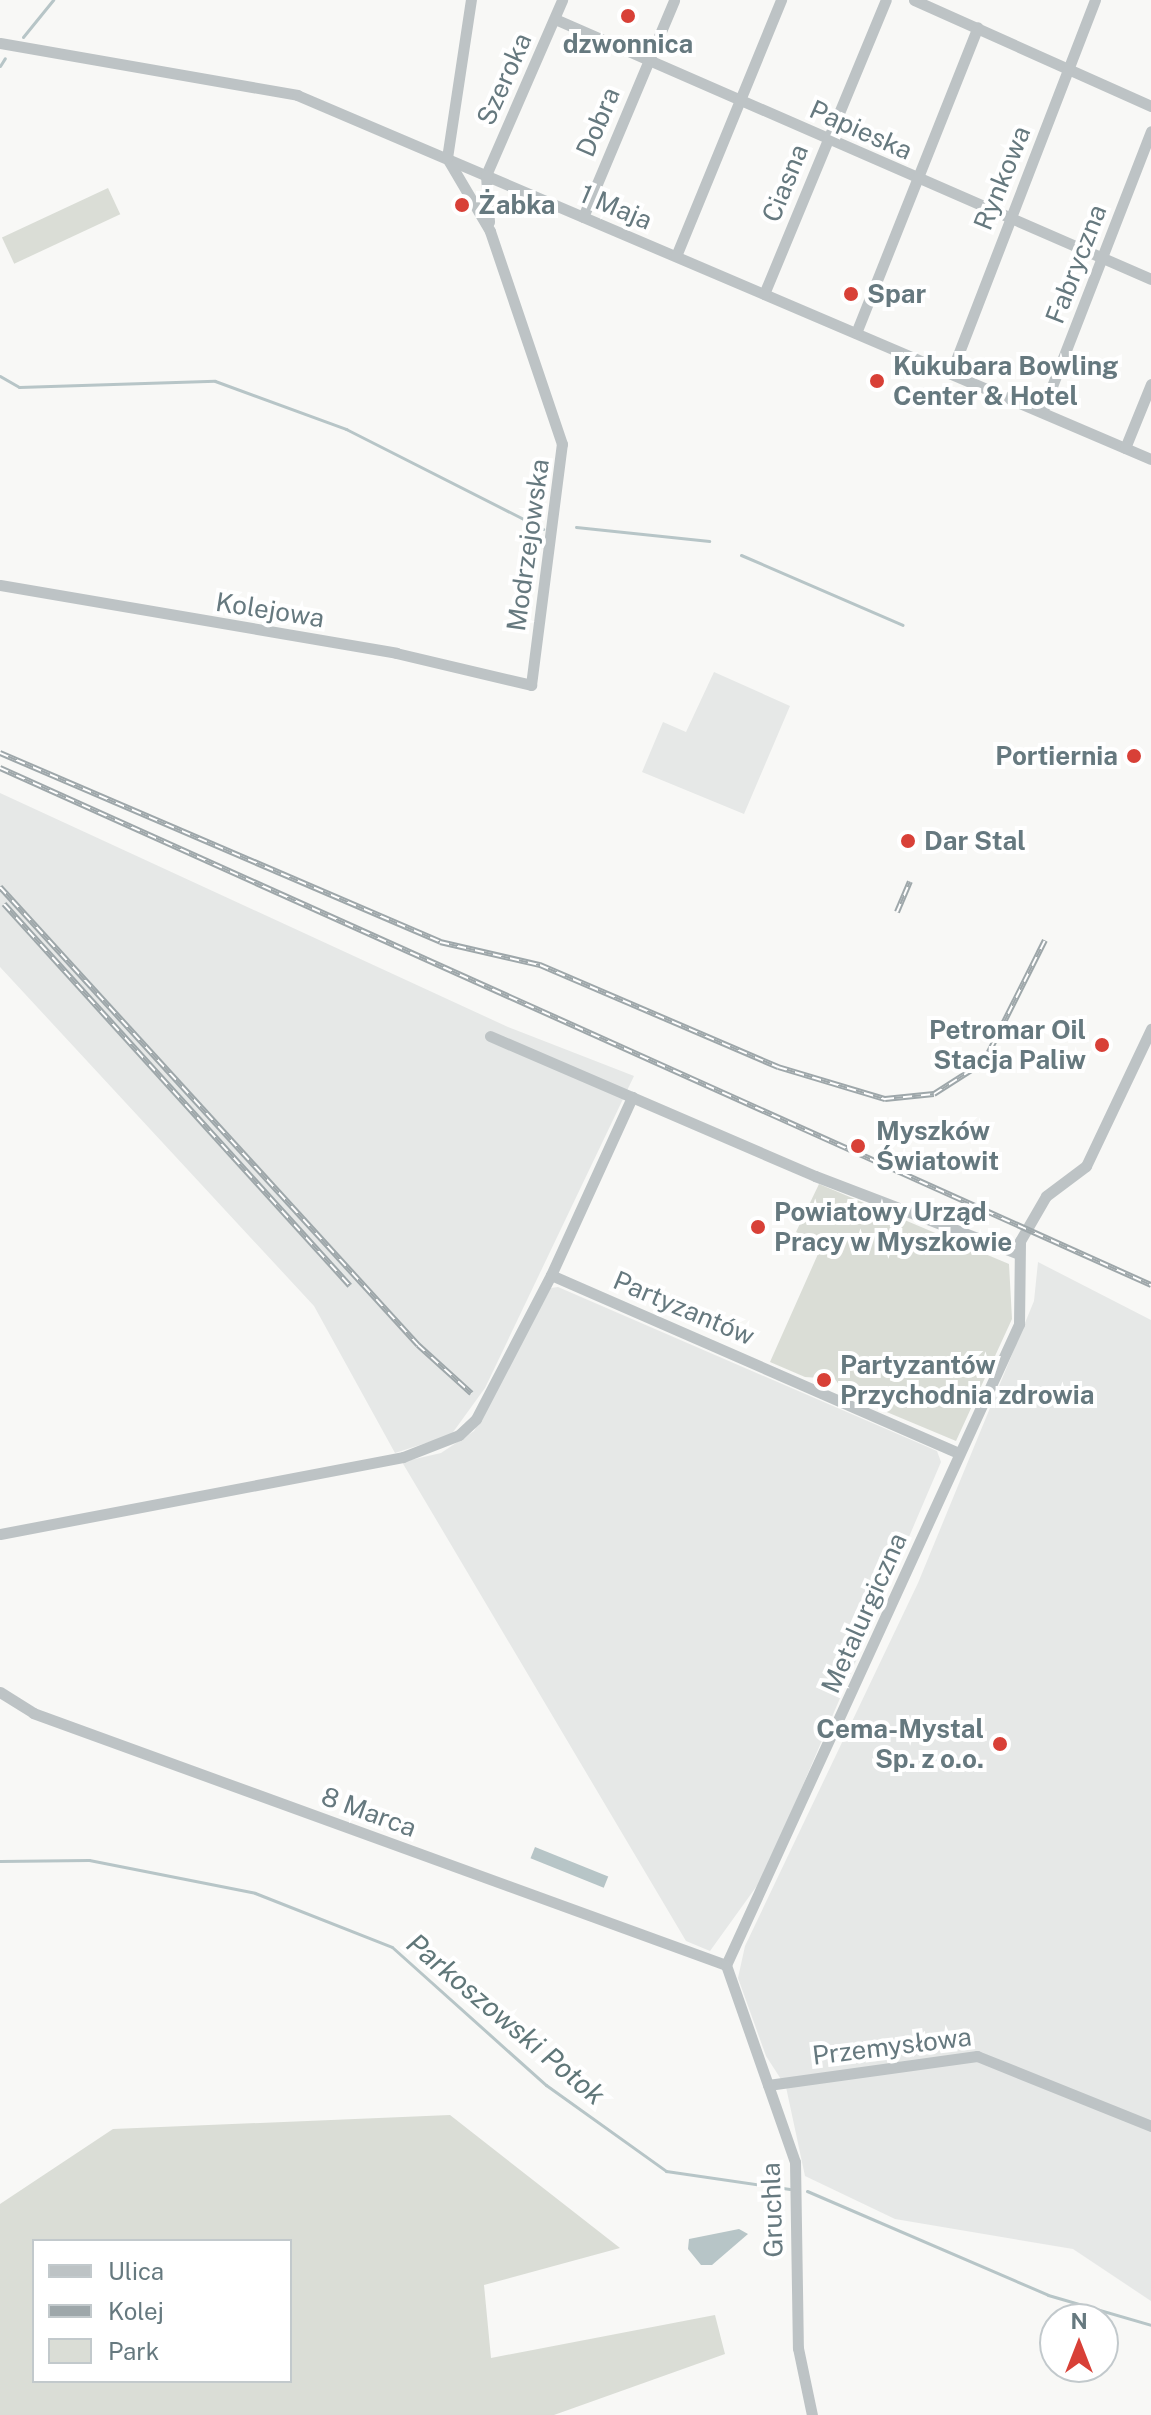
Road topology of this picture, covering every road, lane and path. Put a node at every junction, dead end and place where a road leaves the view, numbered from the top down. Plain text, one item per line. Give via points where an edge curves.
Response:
1 (471, 0) edge
2 (562, 0) edge
3 (674, 0) edge
4 (781, 0) edge
5 (886, 0) edge
6 (914, 0) edge
7 (1095, 0) edge
8 (555, 19) junction
9 (978, 27) junction
10 (0, 43) edge
11 (647, 63) junction
12 (1069, 70) junction
13 (739, 101) junction
14 (1151, 106) edge
15 (1151, 131) edge
16 (827, 138) junction
17 (447, 158) junction
18 (486, 175) junction
19 (920, 180) junction
20 (471, 195) junction
21 (583, 217) junction
22 (1009, 217) junction
23 (490, 231) junction
24 (676, 256) junction
25 (1102, 258) junction
26 (1151, 279) edge
27 (764, 294) junction
28 (856, 333) junction
29 (951, 373) junction
30 (1151, 384) edge
31 (1042, 412) junction
32 (1125, 448) junction
33 (1151, 459) edge
34 (0, 585) edge
35 (531, 685) joint
36 (1151, 1029) edge
37 (490, 1036) dead end
38 (632, 1097) junction
39 (1017, 1253) junction
40 (551, 1275) junction
41 (959, 1453) junction
42 (0, 1534) edge
43 (0, 1692) edge
44 (726, 1965) junction
45 (768, 2085) junction
46 (1151, 2126) edge
47 (812, 2415) edge

1 - 17 street
2 - 8 street, Szeroka
3 - 11 street, Dobra
4 - 13 street
5 - 16 street, Ciasna
6 - 9 street
7 - 12 street, Rynkowa
8 - 11 street, Papieska
8 - 18 street, Szeroka
9 - 12 street
9 - 19 street
10 - 17 street, 1 Maja via 254,84
11 - 13 street, Papieska
11 - 21 street, Dobra
12 - 14 street
12 - 22 street, Rynkowa
13 - 16 street, Papieska
13 - 24 street
15 - 25 street, Fabryczna
16 - 19 street, Papieska
16 - 27 street, Ciasna
17 - 18 street, 1 Maja
17 - 20 street, Modrzejowska
18 - 20 street
18 - 21 street, 1 Maja
18 - 23 street, Modrzejowska
19 - 22 street, Papieska
19 - 28 street
20 - 23 street, Modrzejowska
21 - 24 street, 1 Maja
22 - 25 street, Papieska
22 - 29 street, Rynkowa
23 - 35 street, Modrzejowska via 562,444
24 - 27 street, 1 Maja
25 - 26 street, Papieska
25 - 31 street, Fabryczna
27 - 28 street, 1 Maja
28 - 29 street, 1 Maja
29 - 31 street, 1 Maja
30 - 32 street
31 - 32 street, 1 Maja
32 - 33 street, 1 Maja
34 - 35 street, Kolejowa via 396,653
36 - 39 street via 1086,1166 1042,1201
37 - 38 street
38 - 39 street
38 - 40 street
39 - 41 street via 1024,1302 1019,1324
40 - 41 street, Partyzantów
40 - 42 street via 476,1419 434,1449
41 - 44 street, Metalurgiczna
43 - 44 street, 8 Marca via 33,1713
44 - 45 street, Gruchla
45 - 46 street, Przemysłowa via 977,2056
45 - 47 street, Gruchla via 797,2173 798,2348

